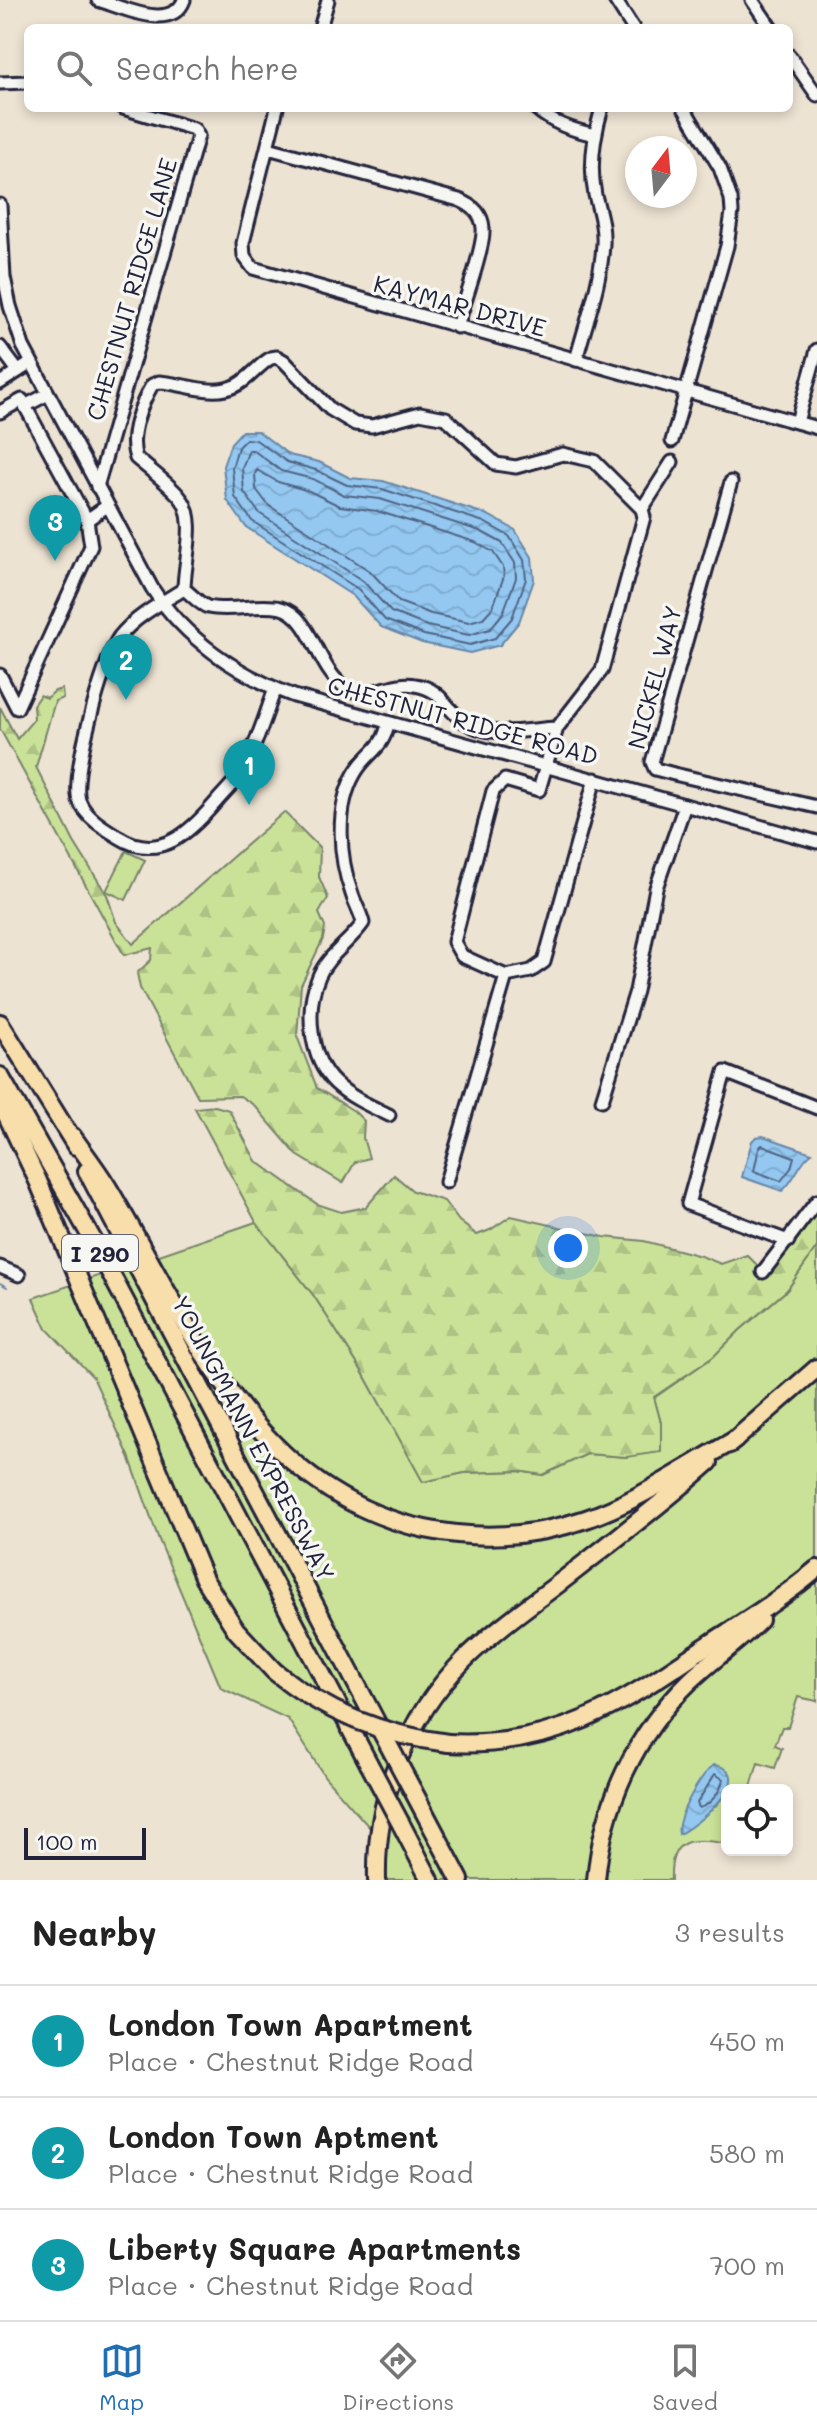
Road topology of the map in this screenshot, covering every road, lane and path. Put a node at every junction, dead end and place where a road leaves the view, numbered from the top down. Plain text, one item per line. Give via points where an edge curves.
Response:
1 (98, 0) edge
2 (184, 0) edge
3 (328, 0) edge
4 (615, 0) edge
5 (752, 0) edge
6 (321, 24) edge
7 (630, 24) edge
8 (768, 24) edge
9 (793, 61) edge
10 (24, 82) edge
11 (0, 83) edge
12 (817, 95) edge
13 (137, 112) edge
14 (276, 112) edge
15 (540, 112) edge
16 (601, 112) edge
17 (686, 112) edge
18 (595, 135) junction
19 (268, 148) junction
20 (0, 205) edge
21 (1, 240) edge
22 (457, 327) junction
23 (0, 347) edge
24 (817, 350) edge
25 (576, 360) junction
26 (31, 363) junction
27 (18, 371) junction
28 (0, 383) edge
29 (687, 390) junction
30 (48, 394) junction
31 (25, 406) junction
32 (0, 412) edge
33 (797, 422) junction
34 (817, 428) edge
35 (672, 441) dead end
36 (672, 462) dead end
37 (731, 482) dead end
38 (97, 487) junction
39 (107, 506) junction
40 (642, 509) junction
41 (87, 520) junction
42 (184, 589) junction
43 (162, 603) junction
44 (0, 675) edge
45 (275, 689) junction
46 (388, 723) junction
47 (557, 728) junction
48 (547, 767) junction
49 (595, 779) junction
50 (685, 805) junction
51 (817, 807) edge
52 (817, 842) edge
53 (506, 976) junction
54 (0, 1023) edge
55 (0, 1076) edge
56 (602, 1100) dead end
57 (0, 1101) edge
58 (817, 1108) edge
59 (389, 1115) dead end
60 (72, 1136) junction
61 (446, 1182) dead end
62 (817, 1201) edge
63 (788, 1241) junction
64 (0, 1267) edge
65 (763, 1272) dead end
66 (19, 1275) dead end
67 (817, 1368) edge
68 (735, 1440) junction
69 (817, 1569) edge
70 (789, 1592) junction
71 (377, 1880) edge
72 (430, 1880) edge
73 (460, 1880) edge
74 (596, 1880) edge

1 - 2 street via 165,17 177,12
3 - 6 street
4 - 7 street
5 - 8 street
9 - 12 street
10 - 11 street
13 - 38 street, CHESTNUT RIDGE LANE via 194,129 198,136
14 - 19 street, KAYMAR DRIVE
15 - 18 street via 571,130
16 - 18 street
17 - 29 street via 720,168 732,212
18 - 25 street via 592,179 603,245
19 - 22 street, KAYMAR DRIVE via 243,243 253,268
19 - 22 street via 473,207 483,236
20 - 21 street, CHESTNUT RIDGE ROAD
21 - 26 street, CHESTNUT RIDGE ROAD via 10,306
22 - 25 street, KAYMAR DRIVE
23 - 27 street
24 - 33 street
25 - 29 street, KAYMAR DRIVE
26 - 27 street
26 - 30 street, CHESTNUT RIDGE ROAD
27 - 28 street
29 - 33 street, KAYMAR DRIVE
29 - 35 street
30 - 31 street
30 - 38 street, CHESTNUT RIDGE ROAD
31 - 32 street via 22,400
31 - 41 street
33 - 34 street, KAYMAR DRIVE
36 - 40 street
37 - 51 street, NICKEL WAY via 652,762 655,769
38 - 39 street, CHESTNUT RIDGE ROAD
39 - 41 street
39 - 43 street, CHESTNUT RIDGE ROAD
40 - 42 street via 594,461 563,454 516,467 496,464 446,418 420,413 372,426 355,424 330,409 284,361 271,358 227,389 159,382 144,401 134,452 181,497 188,511
40 - 47 street via 602,670
41 - 44 street via 91,546 17,708
42 - 43 street
42 - 47 street via 206,607 283,608 299,620 345,688 373,693 416,685 434,691 473,726 520,733
43 - 45 street, CHESTNUT RIDGE ROAD via 217,656
43 - 45 street via 122,634 105,666 78,771 79,800 96,823 126,842 155,846 177,841 242,772
45 - 46 street, CHESTNUT RIDGE ROAD
46 - 48 street, CHESTNUT RIDGE ROAD
46 - 59 street via 381,745 354,775 342,822 343,857 363,923 319,975 311,1005 320,1062 334,1082
47 - 48 street
48 - 49 street, CHESTNUT RIDGE ROAD
48 - 53 street via 539,790 505,780 493,791 454,942 462,956
49 - 50 street, CHESTNUT RIDGE ROAD
49 - 53 street via 544,962
50 - 52 street, CHESTNUT RIDGE ROAD
50 - 56 street via 656,888 636,991
53 - 61 street
54 - 60 highway, YOUNGMANN EXPRESSWAY / I 290
55 - 72 highway, YOUNGMANN EXPRESSWAY / I 290, bridge via 87,1228
57 - 70 highway, bridge via 204,1579 236,1630 274,1671 313,1700 397,1735 448,1743 541,1735 583,1721 649,1685
58 - 63 street via 725,1072 688,1204
60 - 68 highway via 244,1411 295,1465 357,1506 443,1532 532,1532 604,1512
60 - 73 highway, YOUNGMANN EXPRESSWAY / I 290, bridge
62 - 63 street
63 - 65 street
64 - 66 street
67 - 68 highway
68 - 71 highway via 500,1628 444,1682 416,1723 392,1778 381,1821
69 - 70 highway
70 - 74 highway via 684,1687 647,1731 609,1811

